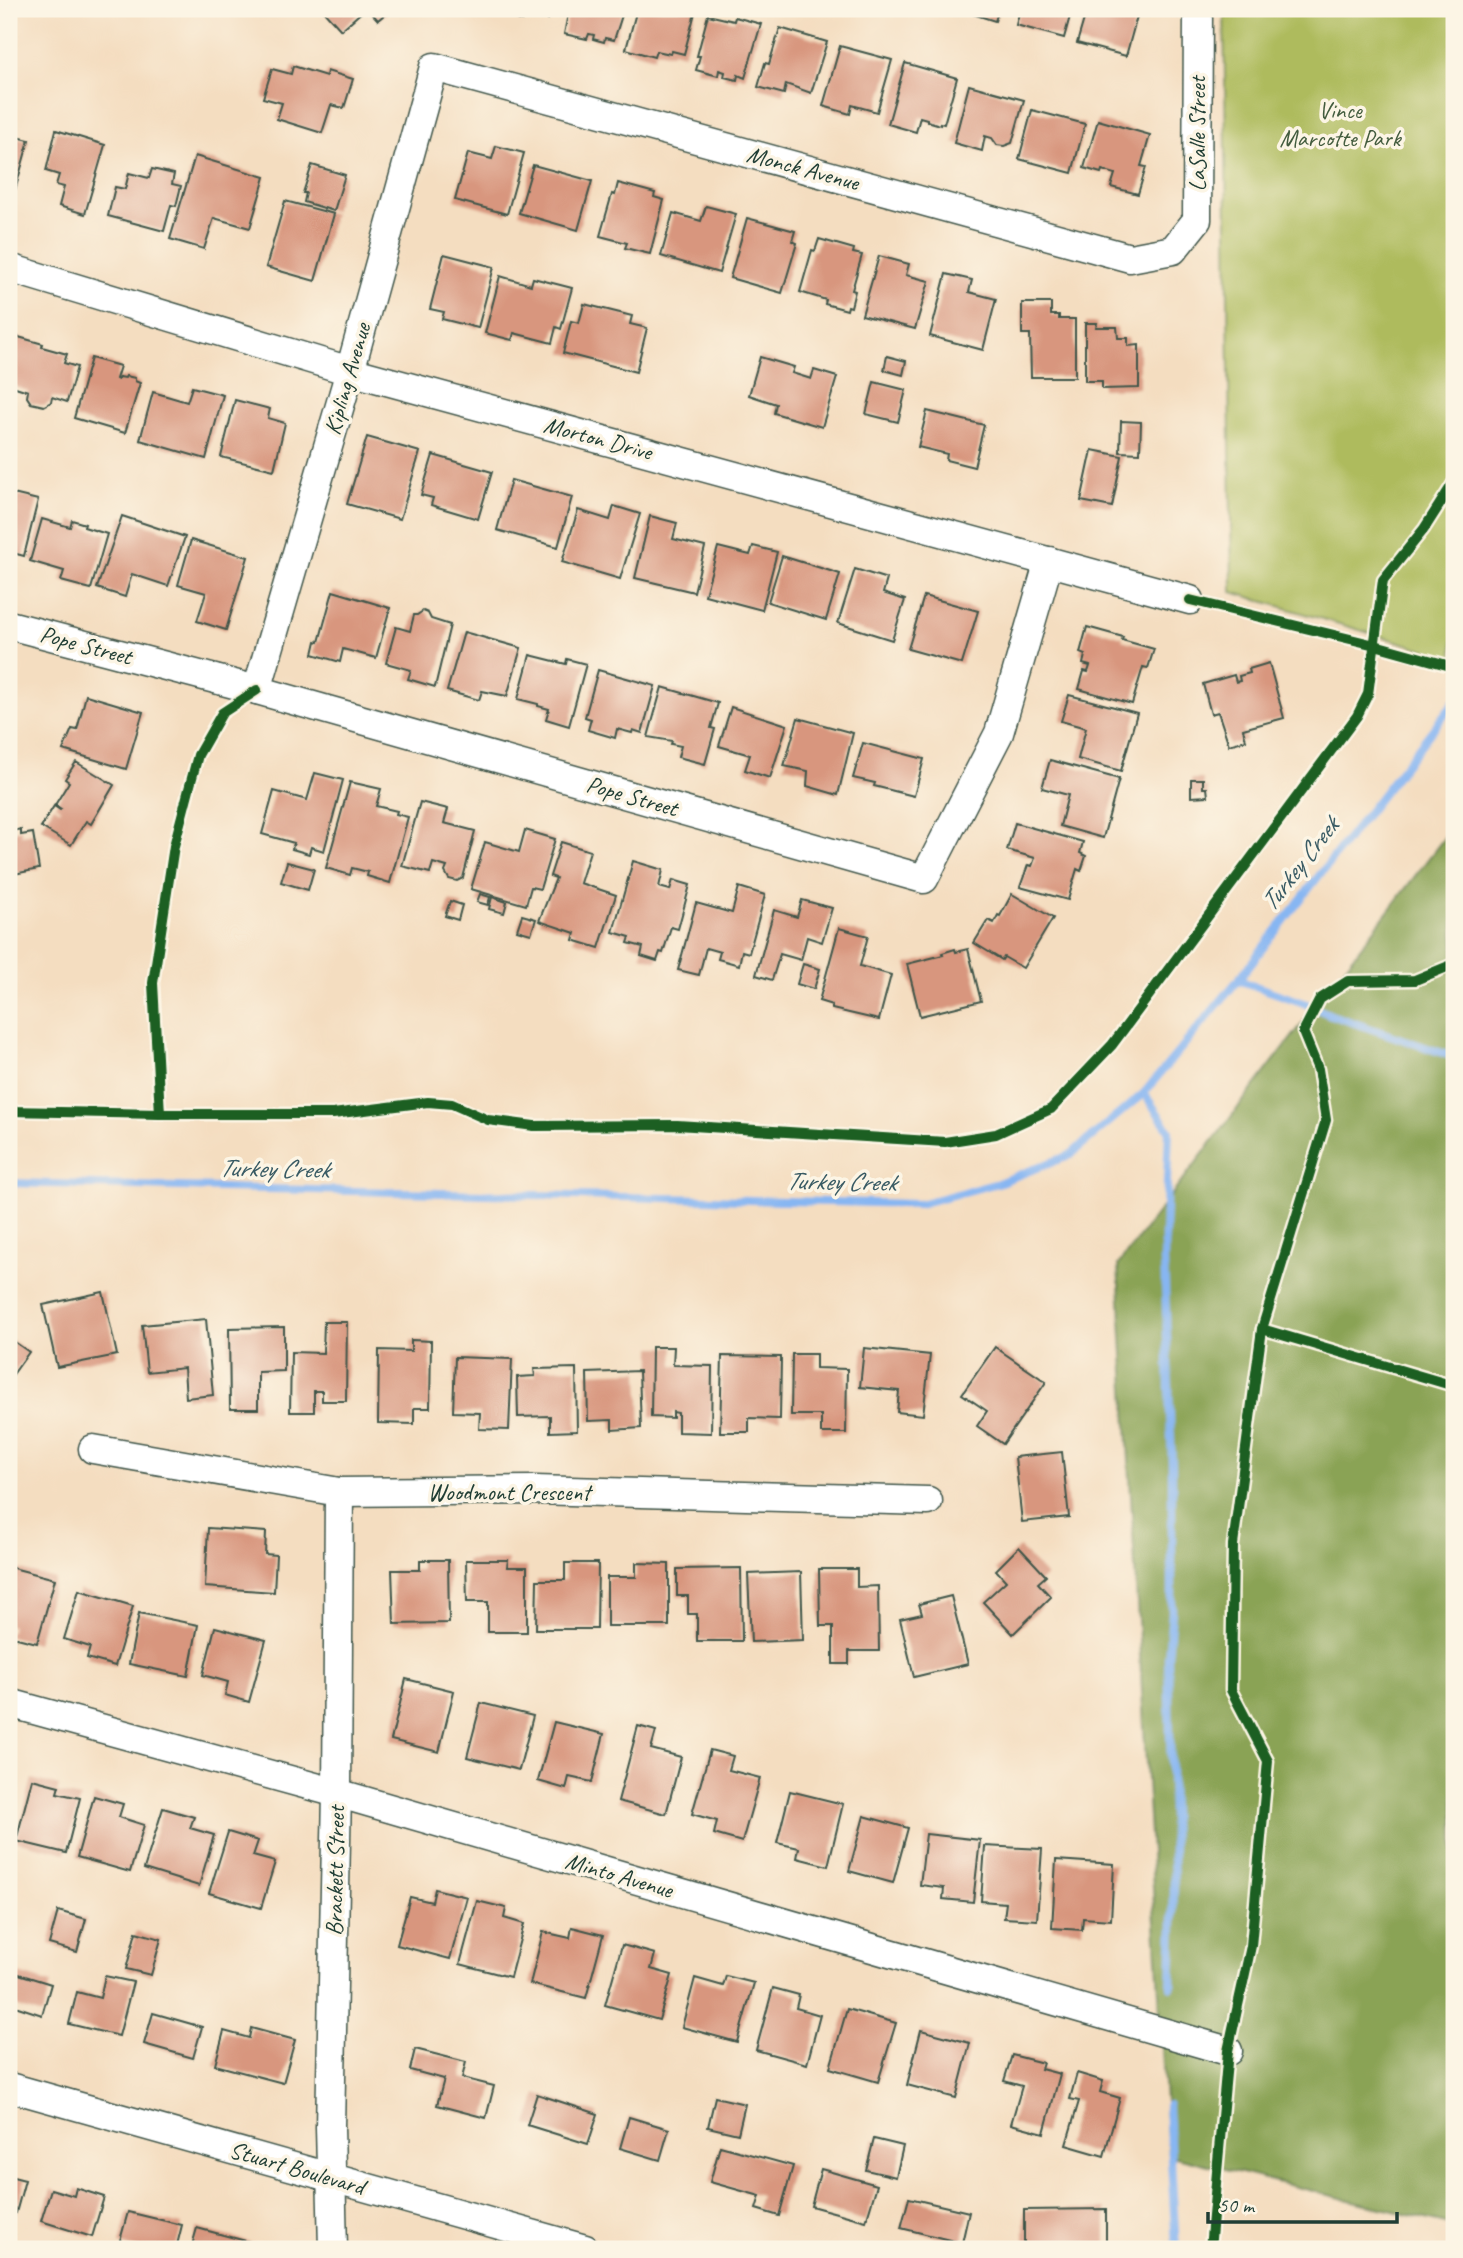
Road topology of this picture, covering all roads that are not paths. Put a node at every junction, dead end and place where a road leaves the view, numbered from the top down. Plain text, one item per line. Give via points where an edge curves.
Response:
1 (1198, 9) edge
2 (434, 67) joint
3 (1173, 250) joint
4 (9, 268) edge
5 (350, 371) junction
6 (1049, 561) junction
7 (1190, 600) dead end
8 (9, 625) edge
9 (257, 690) junction
10 (93, 1449) dead end
11 (339, 1492) junction
12 (928, 1501) dead end
13 (9, 1703) edge
14 (337, 1793) junction
15 (1228, 2051) dead end
16 (9, 2088) edge
17 (331, 2177) junction
18 (333, 2249) edge
19 (585, 2249) edge

1 - 3 street, LaSalle Street via 1197,220
2 - 3 street, Monck Avenue via 1130,258
2 - 5 street, Kipling Avenue
4 - 5 street, Morton Drive
5 - 6 street, Morton Drive
5 - 9 street, Kipling Avenue
6 - 7 street, Morton Drive
6 - 9 street, Pope Street via 999,733 924,879
8 - 9 street, Pope Street
10 - 11 street, Woodmont Crescent
11 - 12 street, Woodmont Crescent via 535,1490
11 - 14 street, Brackett Street
13 - 14 street, Minto Avenue
14 - 15 street, Minto Avenue
14 - 17 street, Brackett Street
16 - 17 street, Stuart Boulevard
17 - 18 street, Brackett Street
17 - 19 street, Stuart Boulevard

